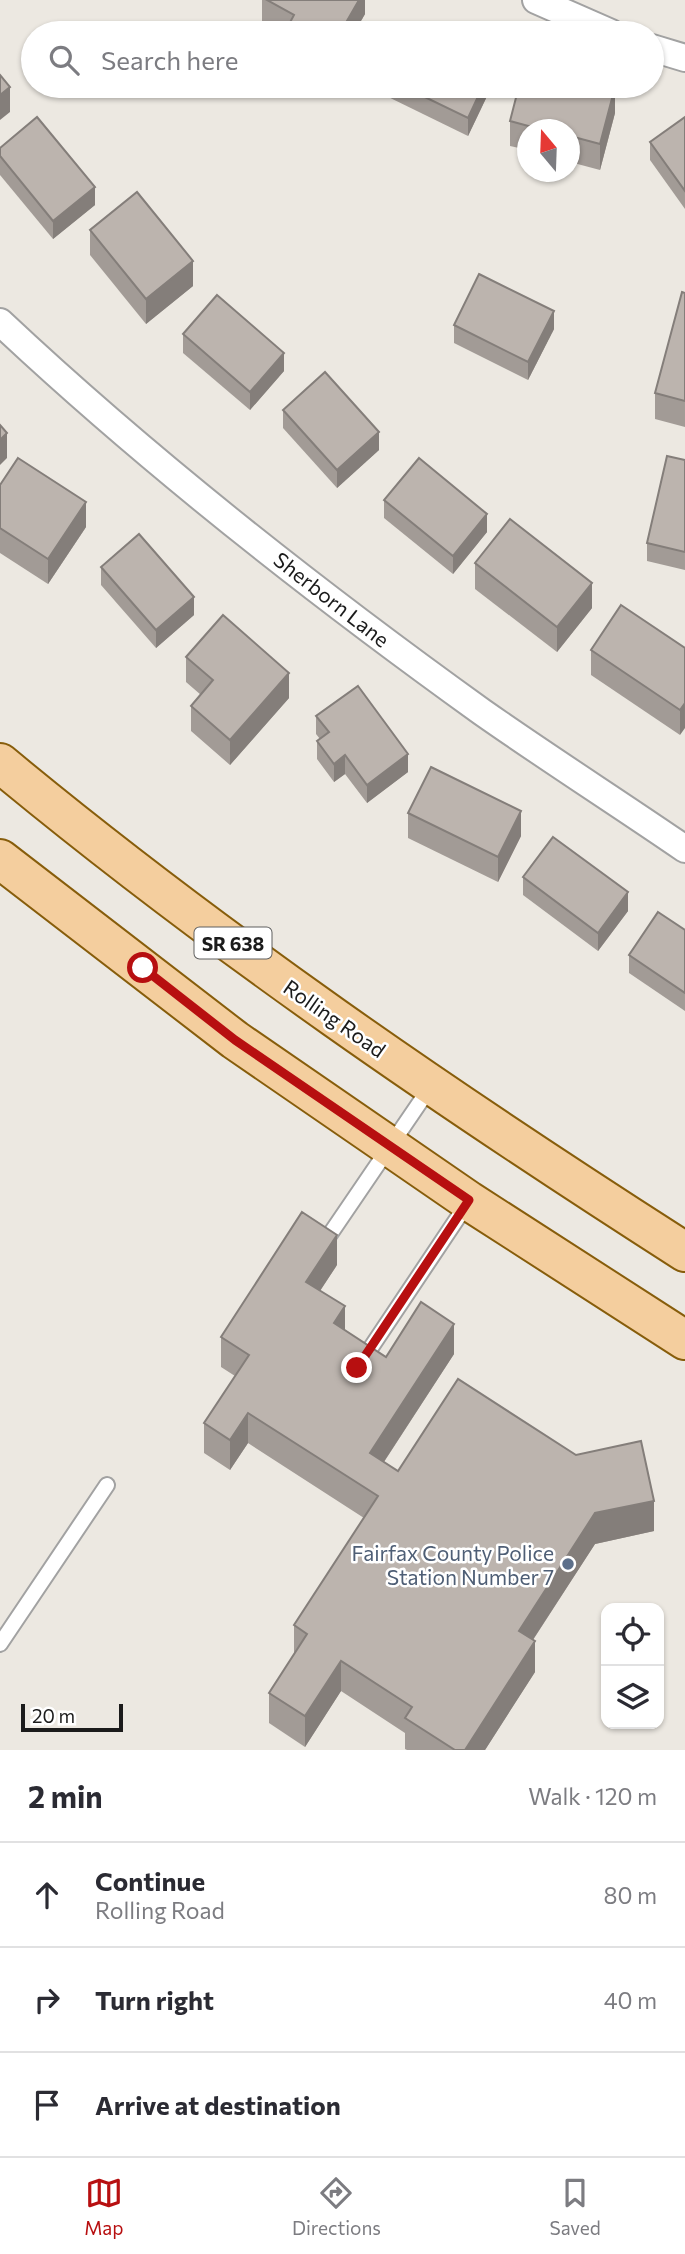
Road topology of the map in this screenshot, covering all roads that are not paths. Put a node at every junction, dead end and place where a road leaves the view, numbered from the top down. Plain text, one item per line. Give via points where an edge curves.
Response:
1 (536, 0) edge
2 (584, 21) edge
3 (664, 52) edge
4 (685, 58) edge
5 (0, 322) edge
6 (0, 763) edge
7 (685, 849) edge
8 (0, 859) edge
9 (431, 1084) junction
10 (390, 1146) junction
11 (469, 1200) junction
12 (685, 1252) edge
13 (317, 1253) edge
14 (685, 1340) edge
15 (357, 1368) edge
16 (107, 1485) dead end
17 (0, 1644) edge

1 - 2 street
3 - 4 street
5 - 7 street, Sherborn Lane via 185,483 335,603 484,713
6 - 9 main road, Rolling Road / SR 638 via 287,985
8 - 10 main road via 235,1040
9 - 10 lane
9 - 12 main road, Rolling Road / SR 638
10 - 11 main road
10 - 13 lane
11 - 14 main road
11 - 15 lane
16 - 17 lane

